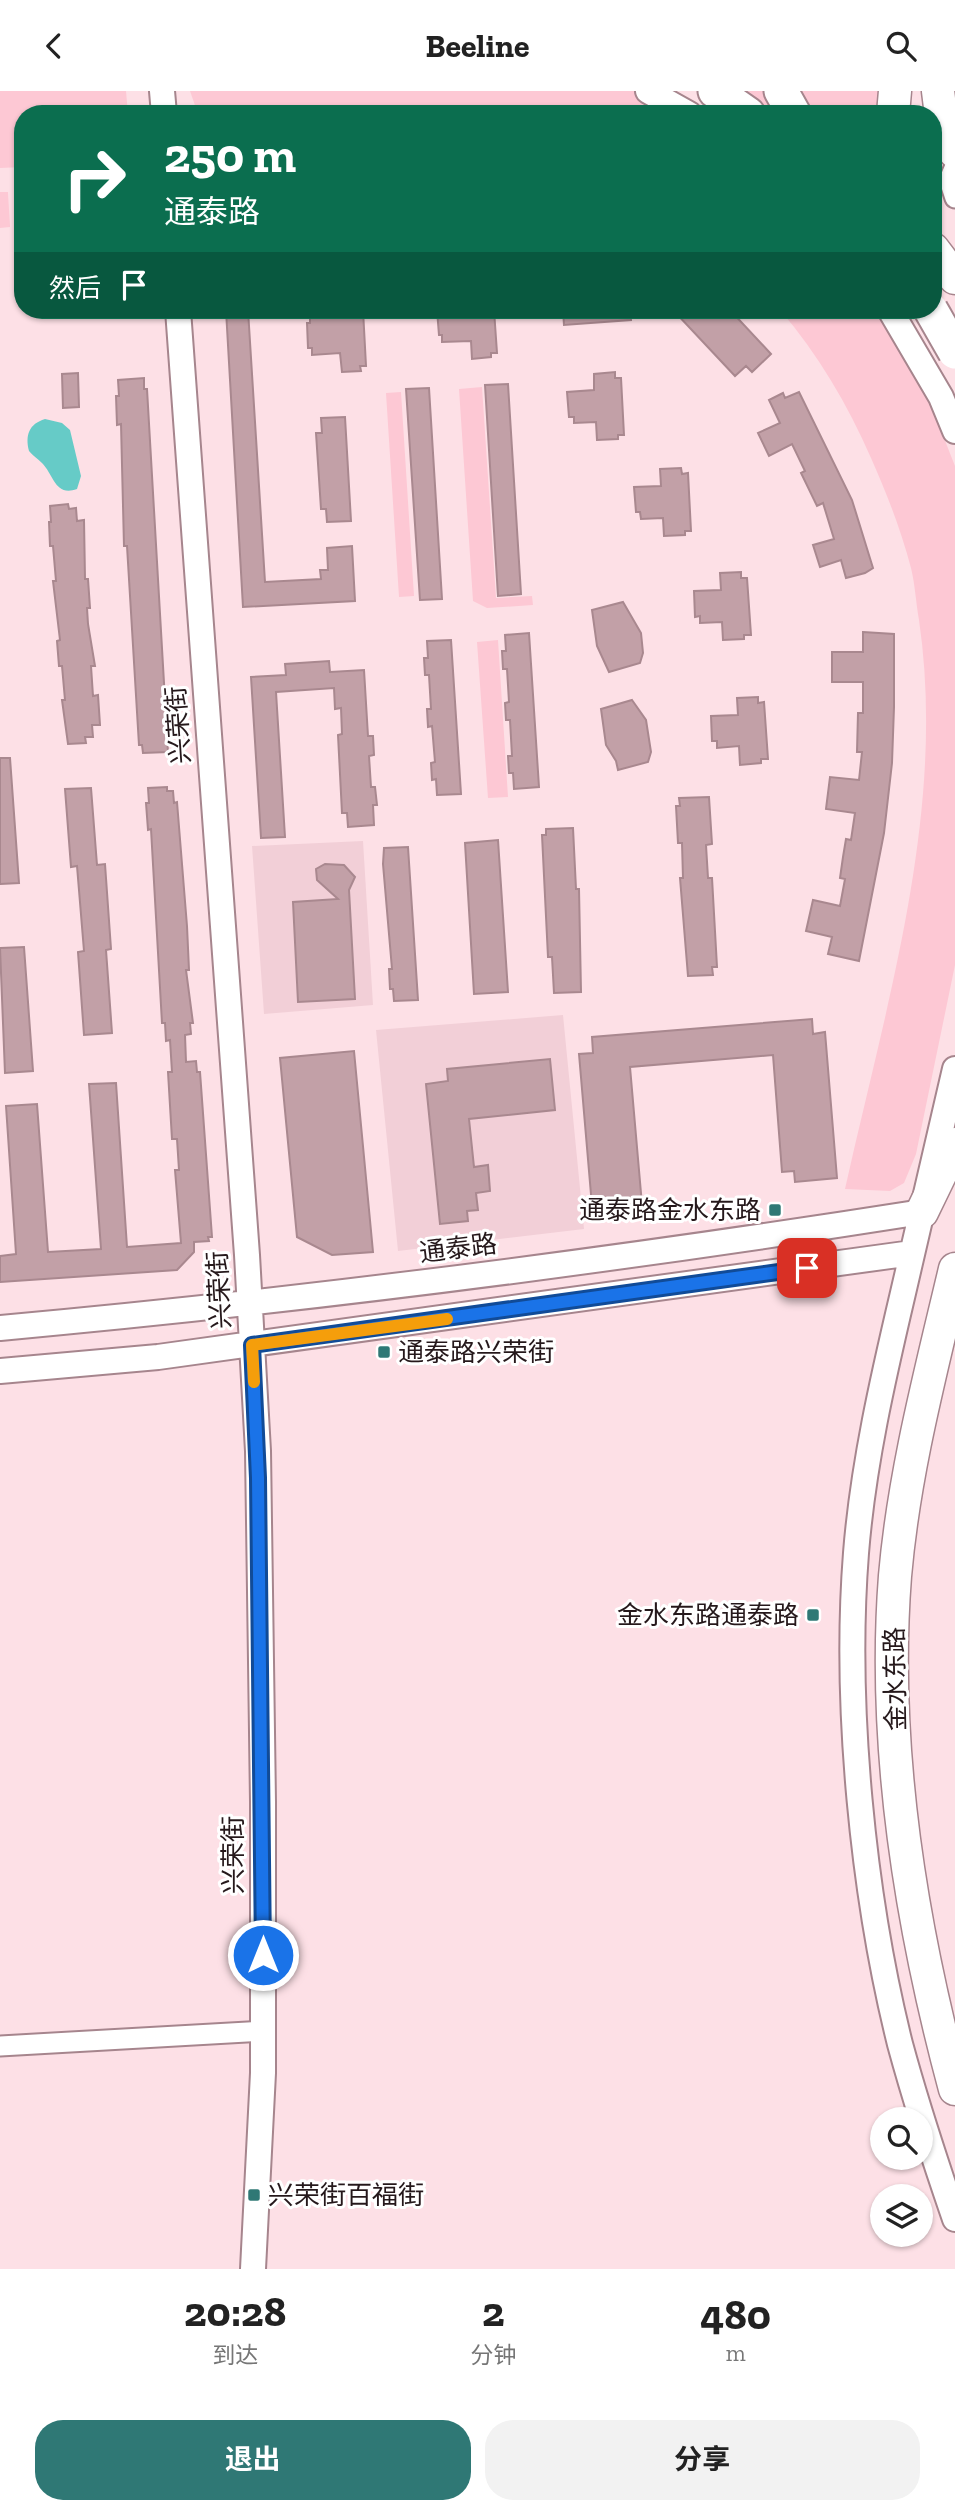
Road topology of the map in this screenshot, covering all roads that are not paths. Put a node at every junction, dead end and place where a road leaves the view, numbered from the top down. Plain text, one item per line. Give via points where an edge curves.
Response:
1 (648, 91) edge
2 (715, 91) edge
3 (672, 105) edge
4 (735, 105) edge
5 (942, 118) edge
6 (955, 152) edge
7 (955, 166) edge
8 (955, 198) edge
9 (942, 261) edge
10 (955, 278) edge
11 (179, 319) edge
12 (895, 319) edge
13 (936, 319) edge
14 (955, 342) edge
15 (955, 352) edge
16 (921, 363) junction
17 (955, 431) edge
18 (955, 1069) edge
19 (955, 1144) edge
20 (922, 1212) junction
21 (912, 1253) junction
22 (955, 1269) edge
23 (249, 1302) junction
24 (0, 1328) edge
25 (252, 1345) junction
26 (0, 1371) edge
27 (263, 2031) junction
28 (0, 2046) edge
29 (955, 2089) edge
30 (955, 2218) edge
31 (253, 2269) edge

1 - 3 street
2 - 4 highway
5 - 6 main road
7 - 8 street via 949,180
9 - 10 main road
11 - 23 street, 兴荣街
12 - 16 street
13 - 15 highway, bridge
14 - 16 street
16 - 17 street
18 - 20 street
19 - 20 main road
20 - 21 street
20 - 23 street, 通泰路 via 654,1254
21 - 25 street
21 - 30 street via 864,1480 856,1554 854,1700 881,1949 919,2113
22 - 29 main road, 金水东路 via 906,1487 895,1577 893,1663 905,1851 932,2001
23 - 24 street, 通泰路
23 - 25 street, 兴荣街
25 - 26 street
25 - 27 street, 兴荣街 via 258,1478
27 - 28 street
27 - 31 street, 兴荣街

